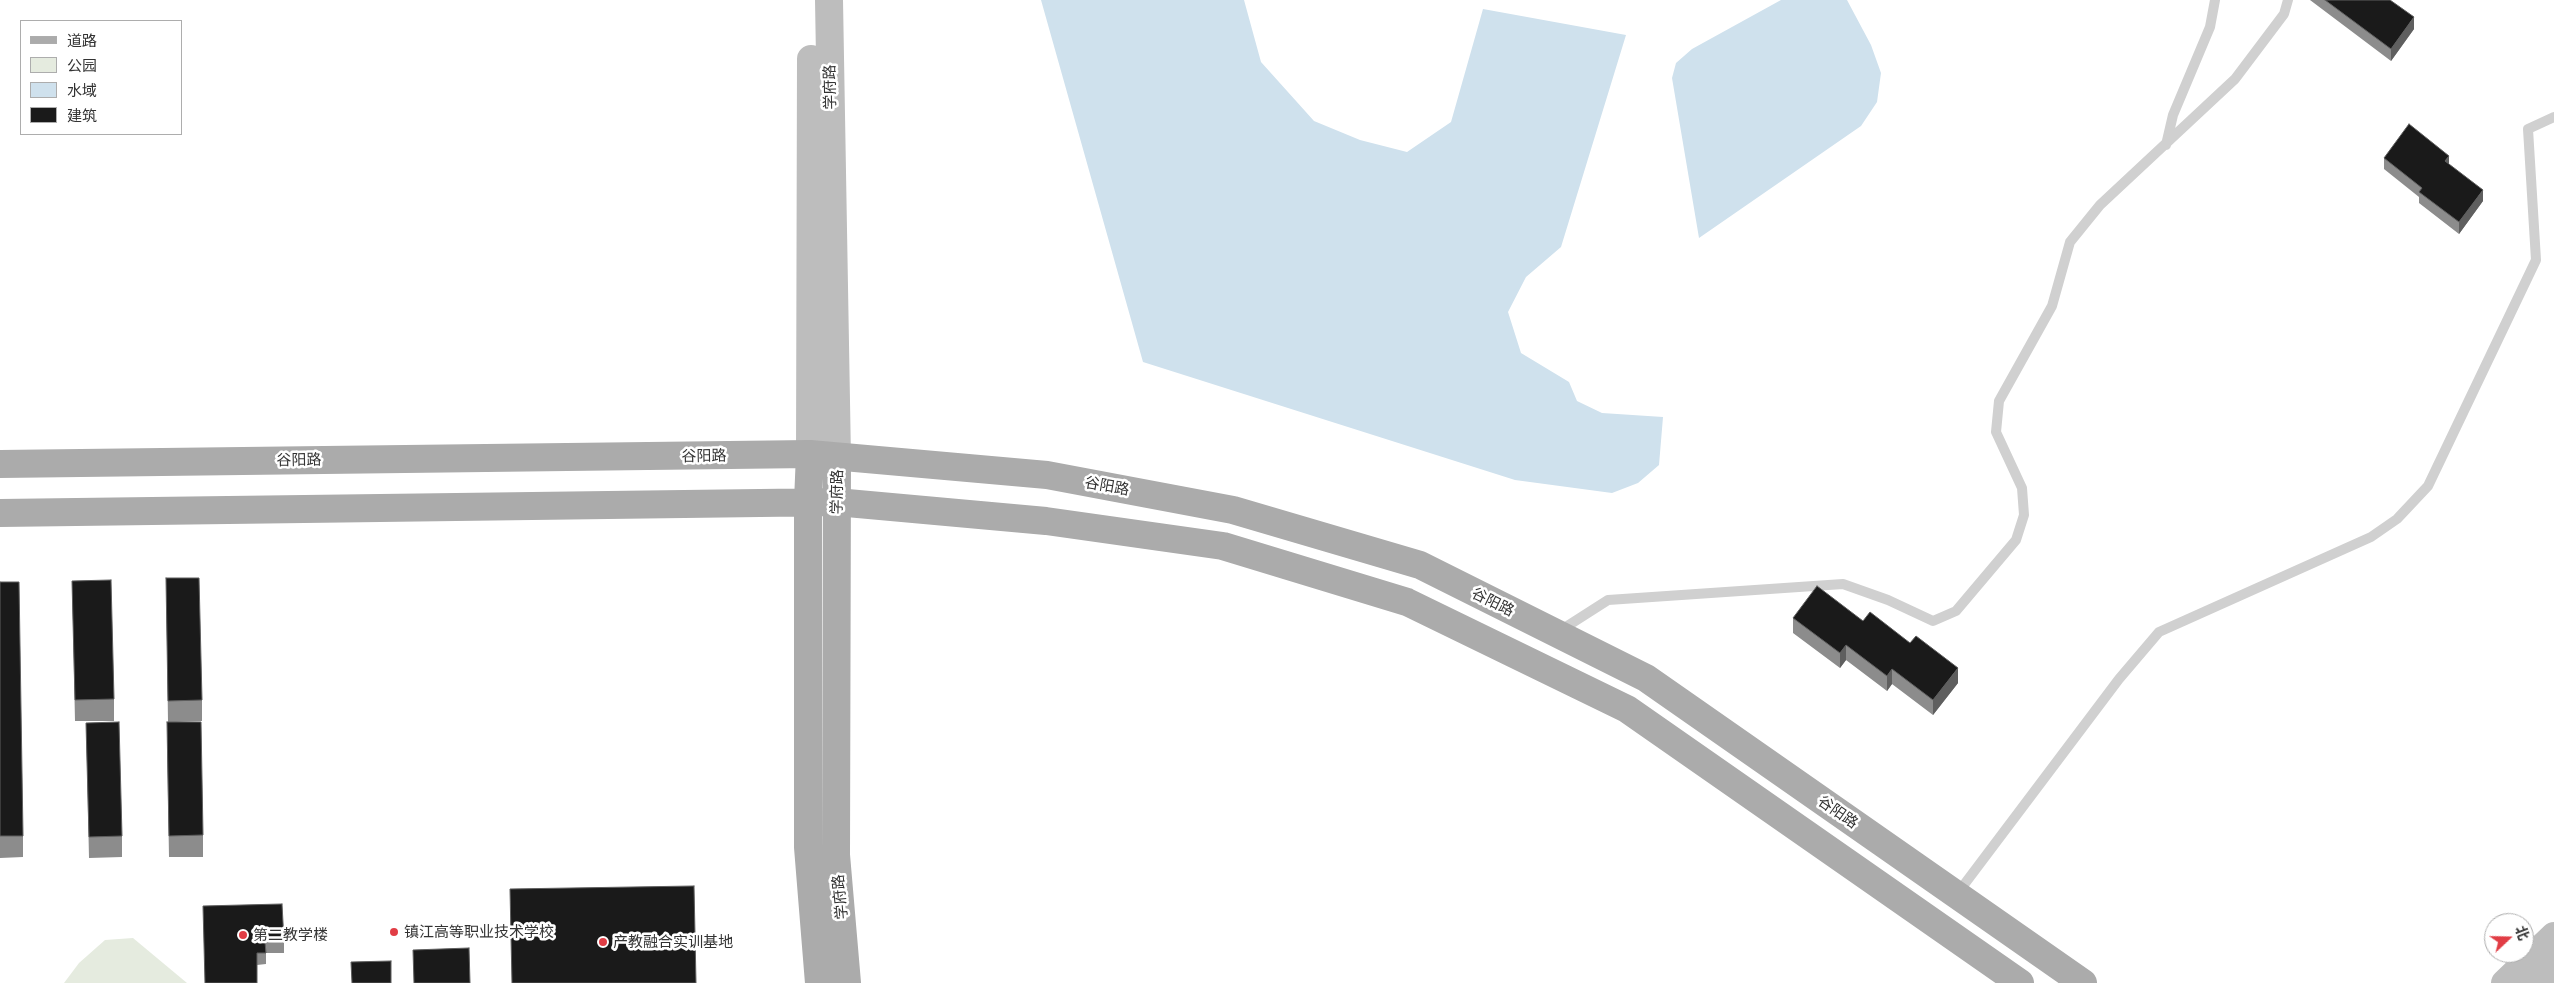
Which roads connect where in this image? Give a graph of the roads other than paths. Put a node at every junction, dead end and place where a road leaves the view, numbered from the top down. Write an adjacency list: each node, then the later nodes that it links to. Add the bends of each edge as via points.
1 (812, 0): 7 (main road, 学府路)
2 (829, 0): 8 (main road, 学府路)
3 (2215, 0): 6 (lane, via 2210,27 2173,115)
4 (2288, 0): 6 (lane, via 2284,14 2234,79)
5 (2554, 117): 14 (lane, via 2528,129 2536,260 2428,486 2397,520 2371,537 2159,632 2119,679)
6 (2166, 145): 13 (lane, via 2100,205 2070,242 2052,306 1999,401 1996,432 2022,488 2024,515 2016,540 1956,611 1933,621 1843,584 1608,600)
7 (810, 454): 8 (main road, 谷阳路); 9 (main road, 谷阳路); 10 (main road, 学府路)
8 (838, 458): 11 (main road, 学府路); 13 (main road, 谷阳路, via 1047,475 1233,510 1420,565)
9 (0, 464)
10 (808, 501): 11 (main road); 12 (main road); 17 (main road, 学府路, via 808,847)
11 (836, 502): 18 (main road, 学府路, via 836,855); 19 (main road, via 1046,521 1223,546 1407,602 1627,709)
12 (0, 513)
13 (1556, 633): 14 (main road, 谷阳路, via 1646,678)
14 (1956, 894): 20 (main road, 谷阳路)
15 (2554, 936): 21 (main road)
16 (2554, 963): 22 (main road)
17 (819, 983)
18 (847, 983)
19 (2020, 983)
20 (2083, 983)
21 (2505, 983)
22 (2534, 983)

